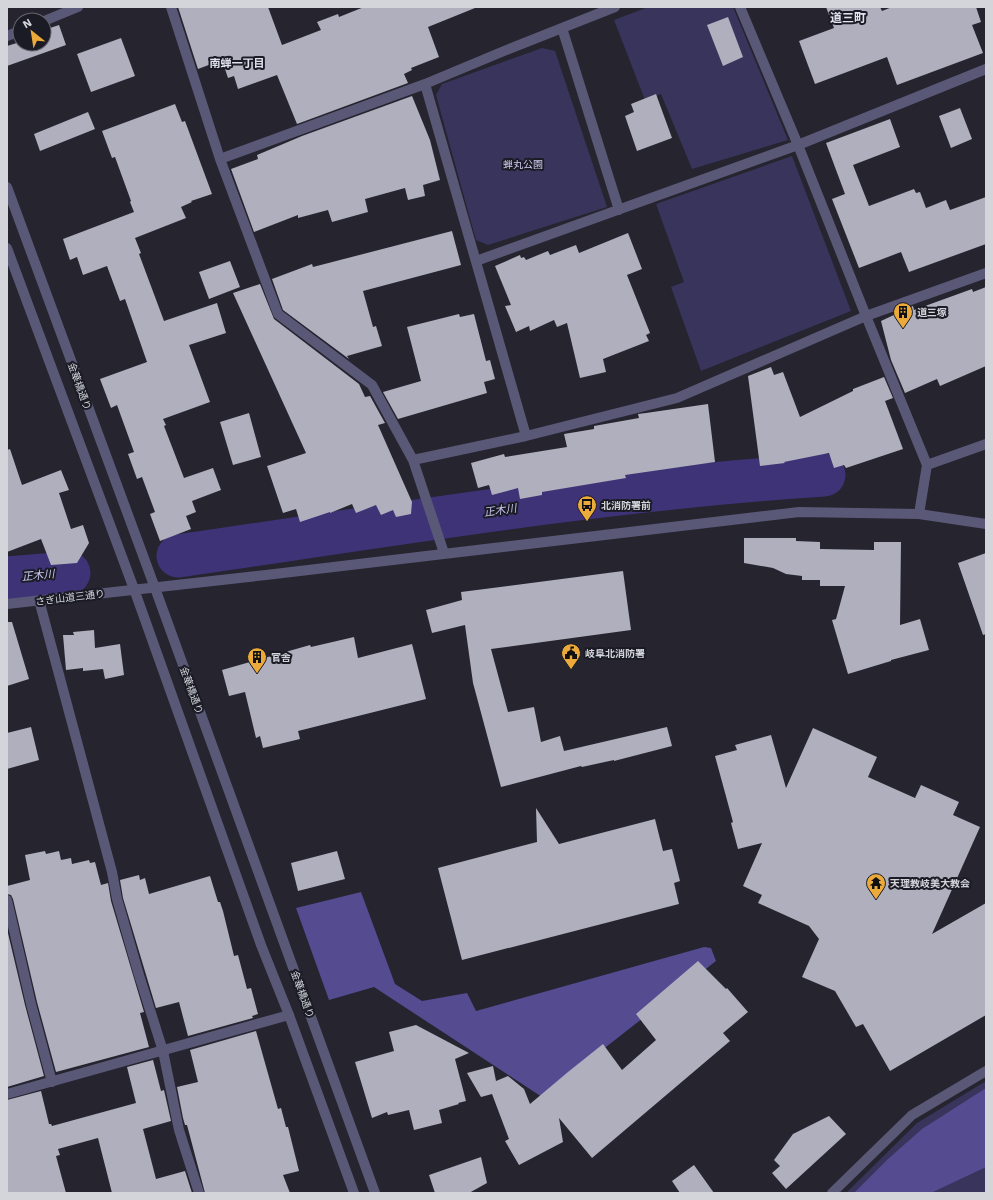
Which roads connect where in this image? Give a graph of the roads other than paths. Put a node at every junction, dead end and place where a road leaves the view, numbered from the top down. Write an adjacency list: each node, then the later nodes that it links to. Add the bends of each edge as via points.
1 (78, 7): 5 (street)
2 (171, 7): 10 (street)
3 (615, 7): 6 (street)
4 (740, 7): 9 (street)
5 (52, 18)
6 (562, 28): 8 (street); 12 (street)
7 (986, 69): 9 (street)
8 (425, 84): 10 (street); 14 (street)
9 (798, 145): 12 (street); 16 (street)
10 (220, 159): 19 (street, via 278,314 372,385)
11 (7, 188): 24 (street, 金華橋通り)
12 (620, 210): 14 (street)
13 (7, 248): 25 (street, 金華橋通り)
14 (476, 262): 17 (street)
15 (986, 273): 16 (street)
16 (866, 316): 17 (street, via 677,398); 20 (street)
17 (526, 436): 19 (street)
18 (986, 444): 20 (street)
19 (413, 460): 23 (street)
20 (927, 465): 21 (street)
21 (919, 514): 22 (street, さぎ山道三通り); 23 (street, さぎ山道三通り, via 799,512)
22 (986, 524)
23 (444, 553): 24 (street, さぎ山道三通り)
24 (155, 588): 25 (street, さぎ山道三通り); 36 (street, 金華橋通り)
25 (134, 589): 26 (street, さぎ山道三通り); 29 (street, 金華橋通り, via 261,945)
26 (39, 600): 27 (street, さぎ山道三通り); 30 (street, via 117,899)
27 (7, 604)
28 (7, 900): 32 (street)
29 (289, 1015): 30 (street); 35 (street, 金華橋通り)
30 (163, 1051): 32 (street); 34 (street, via 179,1130)
31 (986, 1072): 37 (street, via 912,1115)
32 (52, 1082): 33 (street)
33 (7, 1094)
34 (199, 1193)
35 (354, 1193)
36 (375, 1193)
37 (832, 1193)

